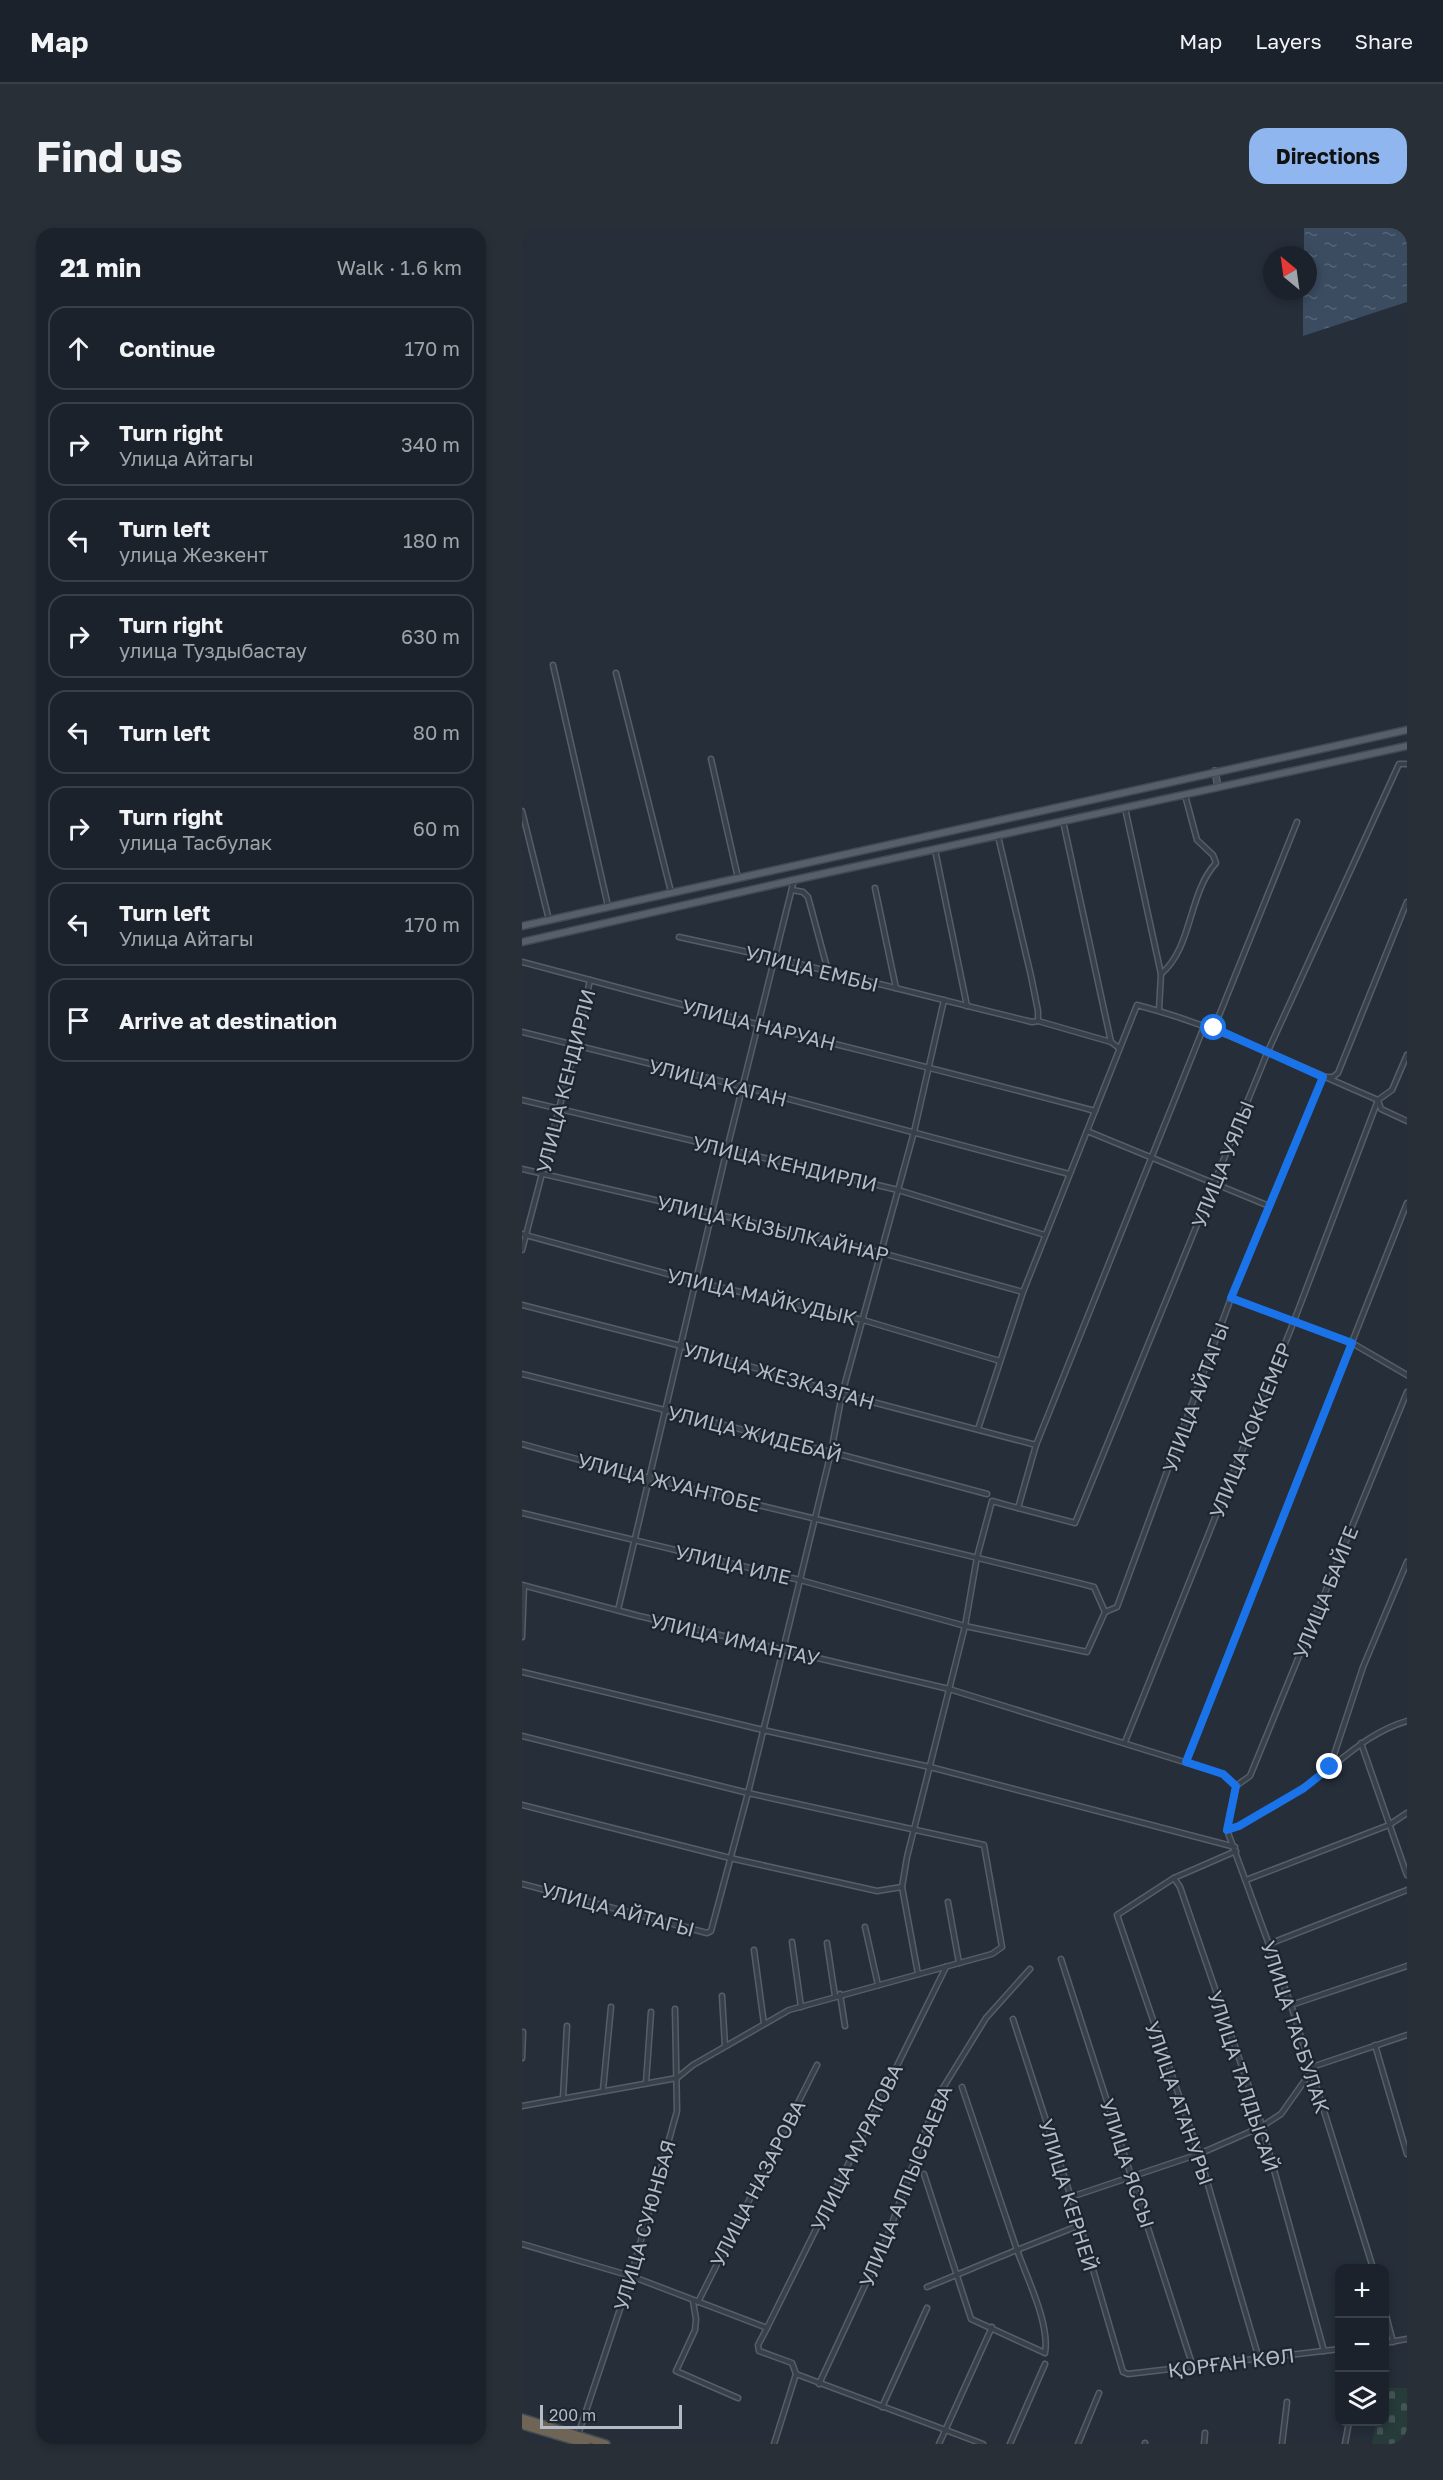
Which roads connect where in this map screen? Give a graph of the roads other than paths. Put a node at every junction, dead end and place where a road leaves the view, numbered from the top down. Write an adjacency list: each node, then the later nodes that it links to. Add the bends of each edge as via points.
1 (553, 665): 24 (street)
2 (616, 673): 21 (street)
3 (1407, 730): 7 (main road)
4 (1407, 746): 8 (main road)
5 (711, 759): 16 (street)
6 (1407, 764): 46 (street, УЛИЦА УЯЛЫ, via 1399,764)
7 (1215, 771): 8 (main road); 16 (main road)
8 (1218, 787): 9 (main road)
9 (1185, 795): 10 (main road); 32 (street, via 1197,840 1216,863 1173,960)
10 (1125, 808): 12 (main road); 32 (street)
11 (522, 811): 25 (street)
12 (1063, 821): 14 (main road); 43 (street)
13 (1297, 822): 41 (street)
14 (998, 836): 15 (main road); 38 (street, via 1027,956)
15 (935, 850): 17 (main road); 36 (street)
16 (738, 878): 18 (main road)
17 (794, 879): 20 (street); 22 (main road)
18 (695, 887): 21 (main road); 22 (main road)
19 (875, 888): 34 (street)
20 (792, 890): 29 (street); 31 (street, via 808,897)
21 (671, 892): 24 (main road)
22 (699, 901): 28 (main road)
23 (1407, 902): 49 (street, via 1338,1073)
24 (608, 906): 25 (main road)
25 (549, 920): 26 (main road)
26 (522, 926)
27 (679, 937): 29 (street, УЛИЦА ЕМБЫ)
28 (522, 942)
29 (775, 958): 31 (street, УЛИЦА ЕМБЫ); 40 (street)
30 (522, 962): 33 (street, УЛИЦА КЕНДИРЛИ)
31 (828, 971): 34 (street, УЛИЦА ЕМБЫ)
32 (1161, 974): 37 (street)
33 (590, 980): 40 (street, УЛИЦА НАРУАН); 44 (street, УЛИЦА КЕНДИРЛИ)
34 (896, 988): 35 (street, УЛИЦА ЕМБЫ)
35 (945, 1000): 36 (street, УЛИЦА ЕМБЫ); 48 (street)
36 (968, 1006): 38 (street, УЛИЦА ЕМБЫ)
37 (1159, 1010): 39 (street); 45 (street, via 1137,1005)
38 (1038, 1022): 43 (street, УЛИЦА ЕМБЫ)
39 (1204, 1024): 41 (street); 59 (street)
40 (757, 1026): 48 (street, УЛИЦА НАРУАН); 50 (street)
41 (1214, 1028): 46 (street)
42 (522, 1032): 44 (street, УЛИЦА КАГАН)
43 (1111, 1042): 45 (street)
44 (575, 1047): 50 (street, УЛИЦА КАГАН); 53 (street, УЛИЦА КЕНДИРЛИ)
45 (1119, 1048): 54 (street)
46 (1268, 1051): 49 (street); 63 (street, УЛИЦА УЯЛЫ)
47 (1407, 1055): 52 (street, УЛИЦА КОККЕМЕР, via 1392,1090)
48 (928, 1067): 54 (street, УЛИЦА НАРУАН); 57 (street)
49 (1323, 1077): 52 (street); 66 (street, УЛИЦА АЙТАГЫ)
50 (744, 1087): 57 (street, УЛИЦА КАГАН); 58 (street)
51 (522, 1100): 53 (street, УЛИЦА КЕНДИРЛИ)
52 (1378, 1100): 55 (street, via 1381,1109); 77 (street, УЛИЦА КОККЕМЕР)
53 (559, 1110): 58 (street, УЛИЦА КЕНДИРЛИ); 62 (street, УЛИЦА КЕНДИРЛИ)
54 (1095, 1111): 56 (street)
55 (1407, 1121)
56 (1087, 1131): 59 (street); 61 (street)
57 (914, 1132): 61 (street, УЛИЦА КАГАН); 64 (street)
58 (727, 1149): 64 (street, УЛИЦА КЕНДИРЛИ); 67 (street)
59 (1151, 1158): 63 (street); 88 (street)
60 (522, 1169): 62 (street, УЛИЦА КЫЗЫЛКАЙНАР)
61 (1069, 1174): 69 (street)
62 (542, 1175): 67 (street, УЛИЦА КЫЗЫЛКАЙНАР); 68 (street, УЛИЦА КЕНДИРЛИ)
63 (1214, 1183): 66 (street); 92 (street, УЛИЦА УЯЛЫ, via 1075,1523)
64 (898, 1190): 69 (street, УЛИЦА КЕНДИРЛИ); 71 (street)
65 (1407, 1203): 78 (street)
66 (1269, 1206): 74 (street, УЛИЦА АЙТАГЫ)
67 (712, 1214): 71 (street, УЛИЦА КЫЗЫЛКАЙНАР); 72 (street)
68 (524, 1235): 70 (street, УЛИЦА КЕНДИРЛИ); 72 (street, УЛИЦА МАЙКУДЫК)
69 (1046, 1235): 73 (street)
70 (522, 1250)
71 (882, 1253): 73 (street, УЛИЦА КЫЗЫЛКАЙНАР); 76 (street)
72 (696, 1281): 76 (street, УЛИЦА МАЙКУДЫК); 79 (street)
73 (1023, 1292): 80 (street)
74 (1231, 1298): 77 (street); 101 (street, УЛИЦА АЙТАГЫ, via 1117,1607)
75 (522, 1305): 79 (street, УЛИЦА ЖЕЗКАЗГАН)
76 (863, 1320): 80 (street, УЛИЦА МАЙКУДЫК); 84 (street)
77 (1294, 1321): 78 (street); 110 (street, УЛИЦА КОККЕМЕР)
78 (1352, 1343): 82 (street); 112 (street)
79 (680, 1346): 84 (street, УЛИЦА ЖЕЗКАЗГАН); 85 (street)
80 (1000, 1361): 86 (street)
81 (522, 1374): 85 (street, УЛИЦА ЖИДЕБАЙ)
82 (1407, 1375)
83 (1407, 1392): 115 (street, УЛИЦА БАЙГЕ, via 1250,1776)
84 (842, 1395): 86 (street, УЛИЦА ЖЕЗКАЗГАН); 89 (street)
85 (665, 1410): 89 (street, УЛИЦА ЖИДЕБАЙ); 90 (street)
86 (978, 1429): 88 (street, УЛИЦА ЖЕЗКАЗГАН)
87 (522, 1444): 90 (street, УЛИЦА ЖУАНТОБЕ)
88 (1036, 1445): 92 (street)
89 (831, 1452): 91 (street, УЛИЦА ЖИДЕБАЙ); 94 (street)
90 (649, 1480): 94 (street, УЛИЦА ЖУАНТОБЕ); 95 (street)
91 (987, 1494)
92 (1018, 1508): 96 (street, via 992,1501)
93 (522, 1513): 95 (street, УЛИЦА ИЛЕ)
94 (816, 1517): 96 (street); 98 (street)
95 (633, 1541): 98 (street, УЛИЦА ИЛЕ); 100 (street)
96 (977, 1557): 101 (street, via 1094,1587); 102 (street)
97 (1407, 1562): 114 (street, via 1363,1667)
98 (800, 1580): 102 (street); 104 (street, УЛИЦА ИЛЕ)
99 (523, 1585): 100 (street, УЛИЦА ИМАНТАУ); 103 (street)
100 (618, 1610): 104 (street, УЛИЦА ИМАНТАУ)
101 (1106, 1612): 102 (street, УЛИЦА АЙТАГЫ, via 1087,1652)
102 (965, 1626): 106 (street)
103 (522, 1637)
104 (783, 1650): 106 (street, УЛИЦА ИМАНТАУ); 108 (street, УЛИЦА ИЛЕ)
105 (522, 1672): 108 (street)
106 (949, 1689): 110 (street, УЛИЦА ИМАНТАУ); 113 (street)
107 (1407, 1721): 111 (street, via 1389,1726)
108 (763, 1730): 113 (street); 116 (street, УЛИЦА ИЛЕ)
109 (522, 1736): 116 (street)
110 (1125, 1742): 112 (street, УЛИЦА ИМАНТАУ)
111 (1361, 1743): 114 (street); 119 (street)
112 (1186, 1762): 115 (street, УЛИЦА ИМАНТАУ, via 1223,1774)
113 (930, 1767): 120 (street); 122 (street)
114 (1330, 1767): 121 (street, via 1304,1788)
115 (1236, 1786): 121 (street)
116 (748, 1793): 120 (street); 123 (street, УЛИЦА АЙТАГЫ)
117 (522, 1804): 123 (street)
118 (1407, 1813): 119 (street)
119 (1389, 1825): 124 (street); 126 (street)
120 (914, 1830): 128 (street); 137 (street, via 984,1845 1002,1947)
121 (1227, 1830): 122 (street, УЛИЦА ТАСБУЛАК)
122 (1235, 1849): 125 (street); 126 (street, УЛИЦА ТАСБУЛАК)
123 (730, 1858): 127 (street, УЛИЦА АЙТАГЫ, via 712,1928 707,1933); 128 (street, via 877,1891)
124 (1407, 1875)
125 (1174, 1878): 167 (street, УЛИЦА ТАЛДЫСАЙ); 168 (street, УЛИЦА АТАНУРЫ, via 1117,1915)
126 (1246, 1880): 134 (street, УЛИЦА ТАСБУЛАК)
127 (522, 1884)
128 (902, 1887): 141 (street)
129 (1407, 1890): 134 (street)
130 (948, 1902): 137 (street)
131 (866, 1927): 142 (street)
132 (792, 1942): 147 (street)
133 (827, 1943): 143 (street)
134 (1269, 1944): 145 (street, УЛИЦА ТАСБУЛАК)
135 (754, 1950): 151 (street)
136 (1061, 1959): 171 (street, УЛИЦА ЯССЫ)
137 (959, 1963): 139 (street)
138 (1407, 1966): 145 (street)
139 (946, 1967): 141 (street); 184 (street, УЛИЦА МУРАТОВА)
140 (1030, 1969): 195 (street, УЛИЦА АЛПЫСБАЕВА, via 986,2018 938,2096 886,2240)
141 (918, 1974): 142 (street)
142 (878, 1984): 143 (street)
143 (837, 1995): 147 (street); 153 (street)
144 (722, 1996): 157 (street)
145 (1291, 2005): 160 (street, УЛИЦА ТАСБУЛАК)
146 (611, 2007): 164 (street)
147 (801, 2007): 151 (street)
148 (675, 2008): 161 (street, УЛИЦА СУЮНБАЯ)
149 (651, 2012): 162 (street)
150 (1012, 2019): 172 (street, УЛИЦА КЕРНЕЙ)
151 (764, 2024): 157 (street)
152 (567, 2026): 165 (street)
153 (845, 2026)
154 (523, 2032): 158 (street)
155 (1407, 2035): 156 (street)
156 (1375, 2045): 160 (street); 169 (street)
157 (725, 2046): 161 (street)
158 (522, 2058)
159 (817, 2065): 180 (street, УЛИЦА НАЗАРОВА)
160 (1311, 2070): 167 (street, via 1281,2114); 176 (street, УЛИЦА ТАСБУЛАК)
161 (677, 2078): 162 (street); 178 (street, УЛИЦА СУЮНБАЯ, via 677,2111)
162 (645, 2083): 164 (street)
163 (962, 2087): 175 (street)
164 (603, 2090): 165 (street)
165 (563, 2098): 166 (street)
166 (522, 2106)
167 (1261, 2127): 168 (street); 189 (street, УЛИЦА ТАЛДЫСАЙ)
168 (1199, 2154): 171 (street); 190 (street, УЛИЦА АТАНУРЫ)
169 (1407, 2154)
170 (924, 2174): 177 (street)
171 (1133, 2177): 172 (street); 192 (street, УЛИЦА ЯССЫ)
172 (1070, 2197): 173 (street, УЛИЦА КЕРНЕЙ)
173 (1080, 2225): 175 (street); 193 (street, УЛИЦА КЕРНЕЙ)
174 (522, 2244): 178 (street)
175 (1017, 2250): 177 (street); 183 (street, via 1047,2342 1045,2353)
176 (1372, 2264)
177 (956, 2275): 179 (street); 183 (street, via 971,2319)
178 (631, 2276): 180 (street); 205 (street, УЛИЦА СУЮНБАЯ)
179 (927, 2287)
180 (695, 2301): 184 (street); 197 (street, via 695,2330 676,2371)
181 (927, 2308): 199 (street)
182 (1387, 2318): 187 (street)
183 (992, 2327): 203 (street)
184 (767, 2328): 194 (street, УЛИЦА МУРАТОВА, via 759,2351 792,2363)
185 (1407, 2338): 187 (street)
186 (1389, 2342): 187 (street)
187 (1393, 2342)
188 (1335, 2350): 189 (street, ҚОРҒАН КӨЛ)
189 (1324, 2351): 190 (street, ҚОРҒАН КӨЛ)
190 (1259, 2359): 192 (street, ҚОРҒАН КӨЛ)
191 (1045, 2364): 211 (street)
192 (1193, 2367): 193 (street, ҚОРҒАН КӨЛ)
193 (1123, 2372)
194 (796, 2374): 195 (street); 208 (street)
195 (819, 2384): 199 (street)
196 (1099, 2392): 212 (street)
197 (738, 2398)
198 (1287, 2402): 214 (street)
199 (882, 2407): 203 (street)
200 (522, 2418): 205 (highway)
201 (522, 2425): 205 (highway)
202 (1348, 2426): 215 (street)
203 (943, 2430): 209 (street); 210 (street)
204 (1205, 2433): 213 (street)
205 (576, 2440): 206 (highway); 207 (highway)
206 (586, 2444)
207 (606, 2444)
208 (774, 2444)
209 (939, 2444)
210 (983, 2444)
211 (1010, 2444)
212 (1078, 2444)
213 (1204, 2444)
214 (1282, 2444)
215 (1345, 2444)

